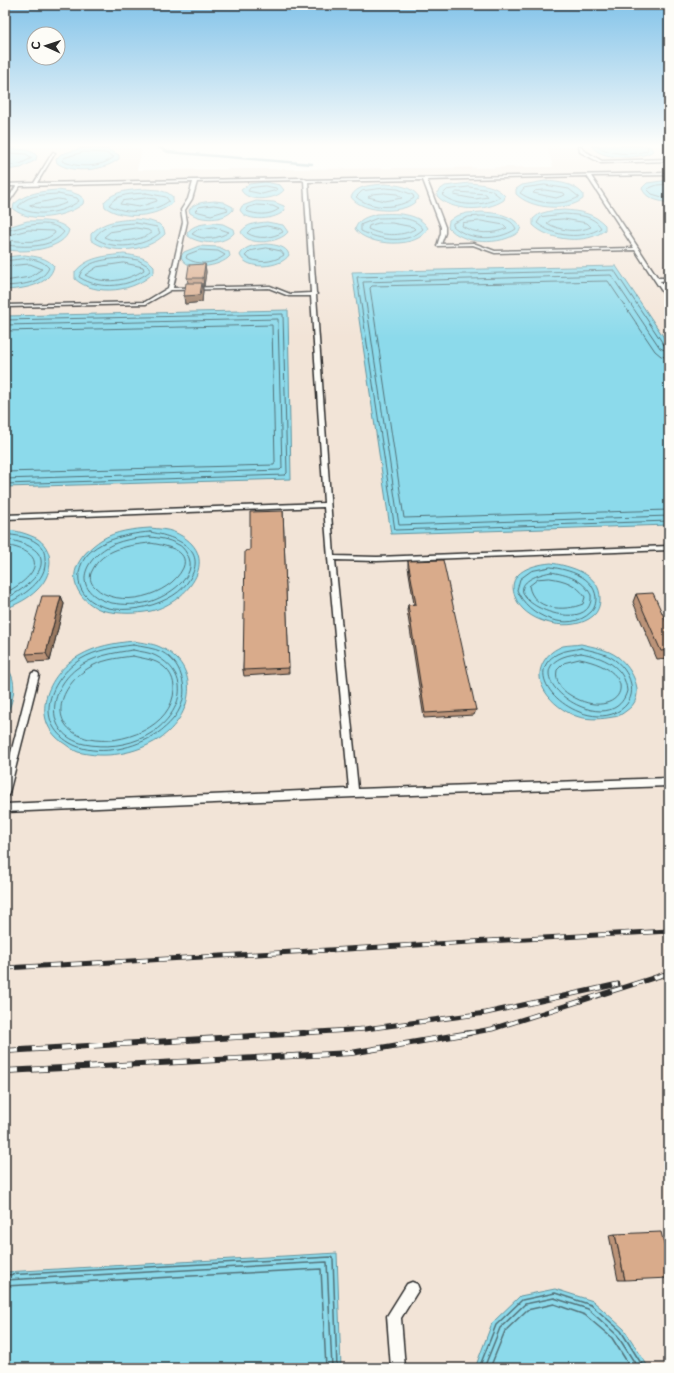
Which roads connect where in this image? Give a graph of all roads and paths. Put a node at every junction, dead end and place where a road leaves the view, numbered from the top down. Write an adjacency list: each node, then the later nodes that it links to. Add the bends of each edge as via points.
1 (183, 210): 8 (lane, via 185,222)
2 (308, 210): 9 (lane)
3 (437, 210): 5 (lane, via 443,227 438,244 473,244 494,252)
4 (611, 210): 5 (lane)
5 (636, 249): 7 (lane)
6 (669, 279): 7 (lane)
7 (656, 280): 10 (lane)
8 (170, 289): 9 (lane, via 270,287 289,295); 11 (lane, via 146,303)
9 (315, 294): 12 (lane)
10 (669, 298)
11 (5, 306)
12 (328, 505): 13 (lane); 15 (lane)
13 (5, 516)
14 (669, 548): 15 (lane)
15 (331, 558): 18 (lane)
16 (35, 675): 19 (lane)
17 (669, 782): 18 (lane)
18 (354, 792): 20 (lane)
19 (5, 793)
20 (5, 808)
21 (412, 1289): 22 (lane, via 394,1316)
22 (398, 1368)

